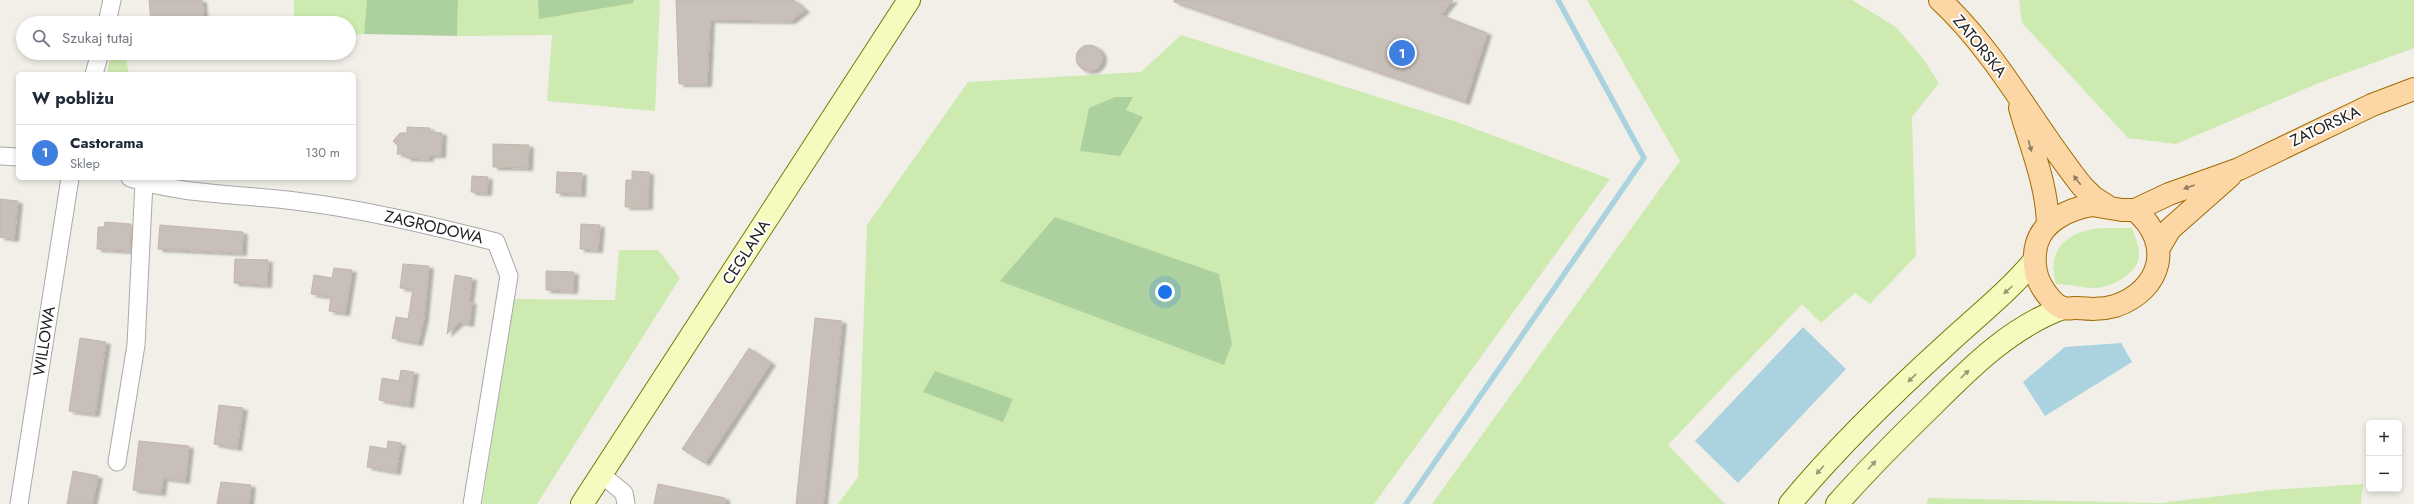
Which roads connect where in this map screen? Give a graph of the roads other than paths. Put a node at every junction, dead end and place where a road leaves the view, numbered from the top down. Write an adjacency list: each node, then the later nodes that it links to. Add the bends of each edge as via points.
1 (112, 0): 4 (street)
2 (909, 0): 21 (main road, CEGLANA)
3 (1940, 0): 8 (main road, ZATORSKA, via 1972,33)
4 (109, 16)
5 (98, 60): 6 (street)
6 (95, 72)
7 (2414, 89): 11 (main road, ZATORSKA, via 2372,105)
8 (2016, 95): 14 (main road, ZATORSKA, one-way to 8, via 2082,186); 16 (main road, ZATORSKA, one-way to 16, via 2033,156 2043,181)
9 (0, 156): 10 (street)
10 (16, 157)
11 (2239, 169): 15 (main road, ZATORSKA, one-way to 15, via 2169,194); 17 (main road, ZATORSKA, via 2170,229)
12 (70, 180): 22 (street, WILLOWA)
13 (137, 180): 20 (street, via 136,345); 23 (street, ZAGRODOWA, via 391,216 496,242 509,276)
14 (2107, 206): 15 (main road); 16 (main road, via 2076,208)
15 (2135, 210): 17 (main road, via 2147,220)
16 (2048, 225): 18 (main road, via 2037,242)
17 (2160, 246): 19 (main road, via 2158,264 2148,283 2133,297 2115,306 2095,310)
18 (2034, 261): 19 (main road, via 2038,281 2049,298); 26 (main road, one-way to 26, via 2012,287 1946,345 1848,440)
19 (2063, 308): 27 (main road, one-way to 19, via 1875,461 1970,368 2044,314)
20 (117, 462)
21 (602, 475): 24 (main road, CEGLANA); 25 (street, via 624,493)
22 (19, 504)
23 (472, 504)
24 (582, 504)
25 (626, 504)
26 (1790, 504)
27 (1837, 504)

